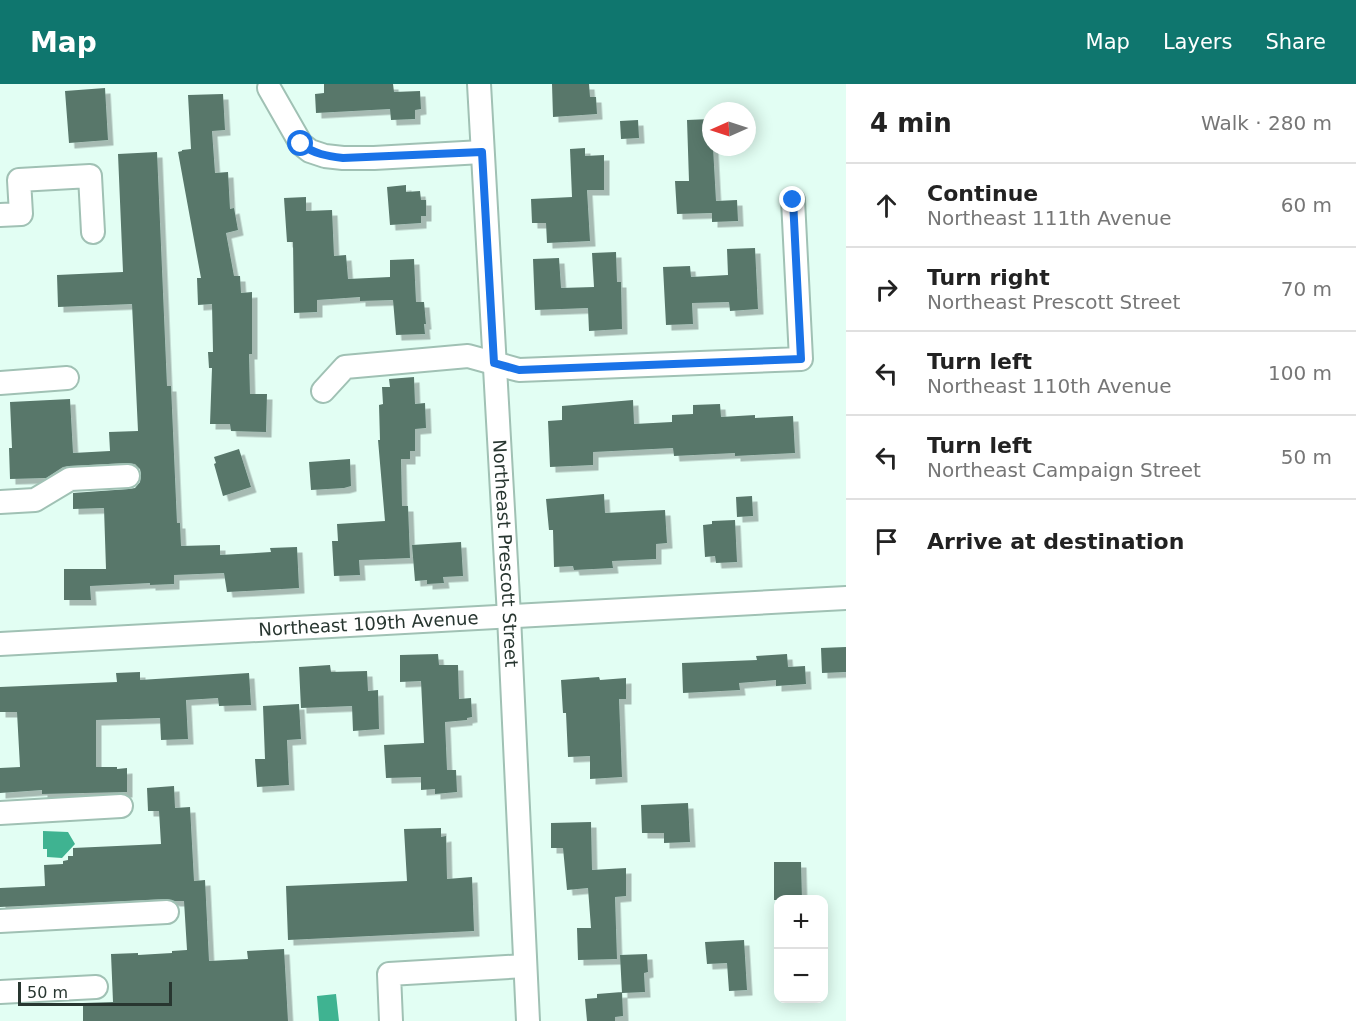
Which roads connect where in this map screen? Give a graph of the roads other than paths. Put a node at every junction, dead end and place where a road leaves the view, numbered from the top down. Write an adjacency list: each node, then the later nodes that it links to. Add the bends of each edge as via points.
1 (479, 84): 3 (street, Northeast Prescott Street)
2 (269, 88): 3 (street, via 301,144 325,156 374,158)
3 (482, 152): 7 (street, Northeast Prescott Street)
4 (793, 200): 7 (street, via 801,359 519,370)
5 (0, 215): 6 (street, via 21,214 19,180 90,176)
6 (93, 232)
7 (494, 363): 10 (street, via 468,356 345,367); 14 (street, Northeast Prescott Street)
8 (67, 378): 9 (street)
9 (0, 382)
10 (323, 391)
11 (128, 476): 12 (street, via 70,479 35,500)
12 (0, 502)
13 (846, 598): 14 (street, Northeast 109th Avenue)
14 (509, 616): 15 (street, Northeast 109th Avenue); 20 (street, Northeast Prescott Street)
15 (0, 644)
16 (121, 806): 17 (street)
17 (0, 813)
18 (167, 912): 19 (street)
19 (0, 921)
20 (525, 966): 23 (street, via 388,974); 24 (street, Northeast Prescott Street)
21 (96, 987): 22 (street)
22 (0, 992)
23 (391, 1021)
24 (528, 1021)

